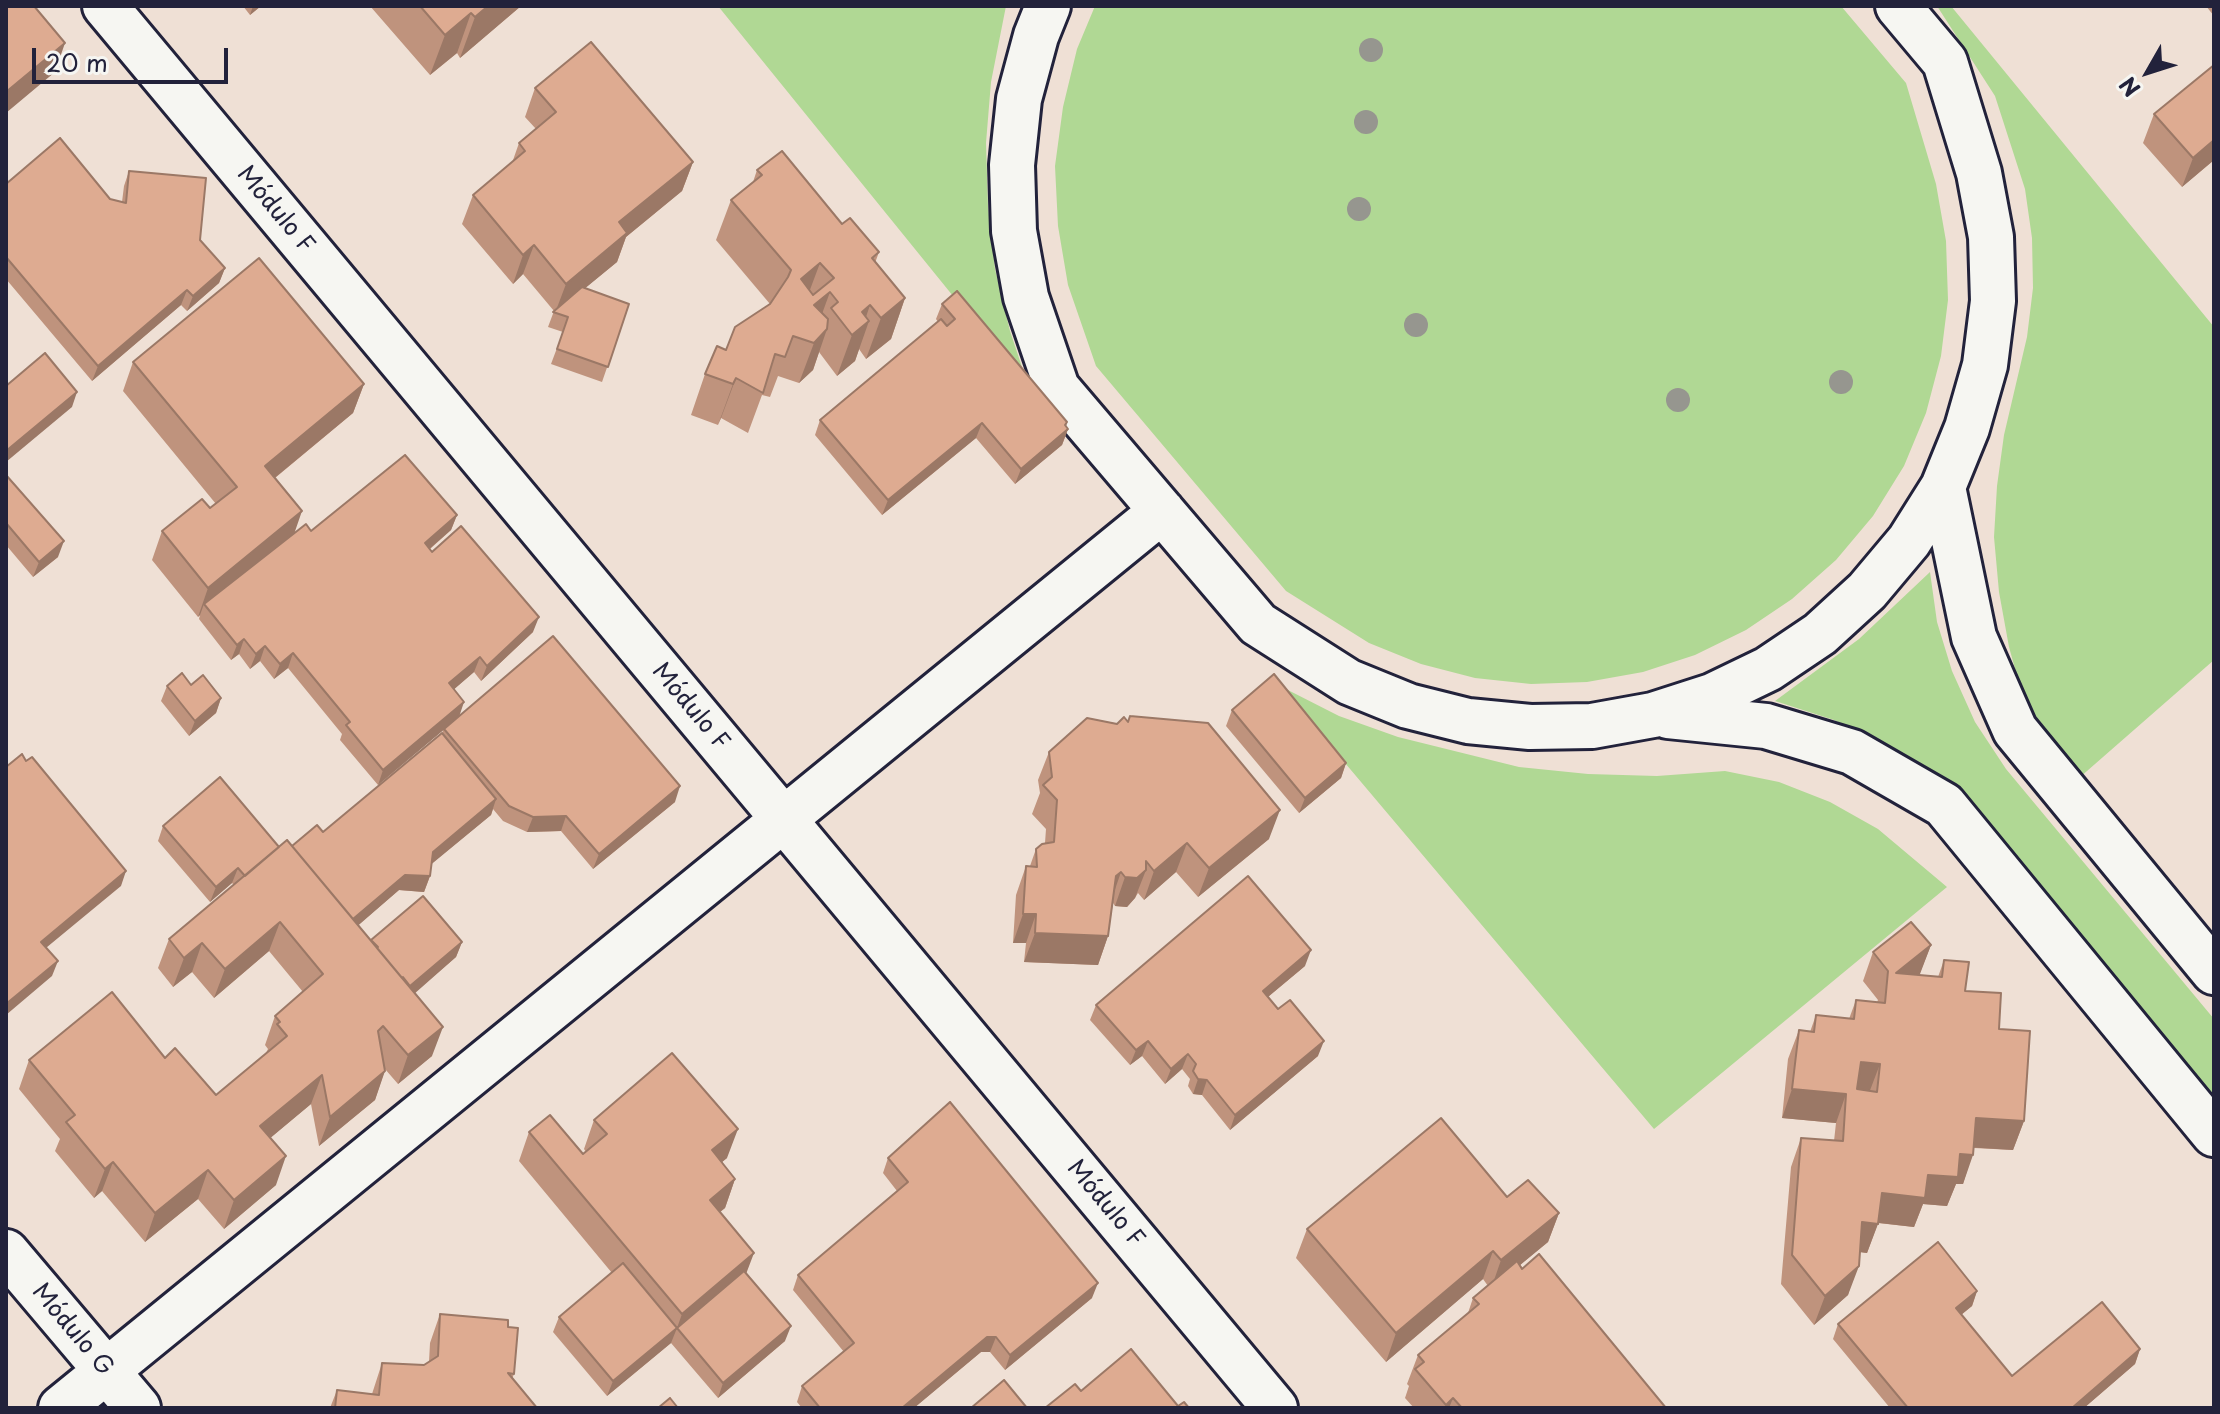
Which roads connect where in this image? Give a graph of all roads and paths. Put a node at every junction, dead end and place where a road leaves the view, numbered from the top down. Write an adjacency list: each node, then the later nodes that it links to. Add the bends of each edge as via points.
1 (105, 6): 7 (street, Módulo F)
2 (1048, 6): 5 (street, via 1019,99 1012,165 1014,231 1026,297 1057,388)
3 (1898, 6): 4 (street, via 1945,62 1979,173 1991,237 1993,301 1985,365)
4 (1943, 487): 6 (street, via 1876,581 1820,634 1768,669 1712,696); 8 (street, via 1974,637 2015,730)
5 (1162, 511): 6 (street, via 1258,624 1349,682 1408,706 1468,721 1592,726); 7 (street)
6 (1653, 715): 9 (street, via 1766,726 1852,752 1944,805)
7 (783, 819): 11 (street); 14 (street, Módulo F)
8 (2214, 972)
9 (2214, 1134)
10 (6, 1252): 11 (street, Módulo G)
11 (106, 1371): 12 (street); 13 (street, Módulo G)
12 (61, 1408)
13 (138, 1408)
14 (1275, 1408)

